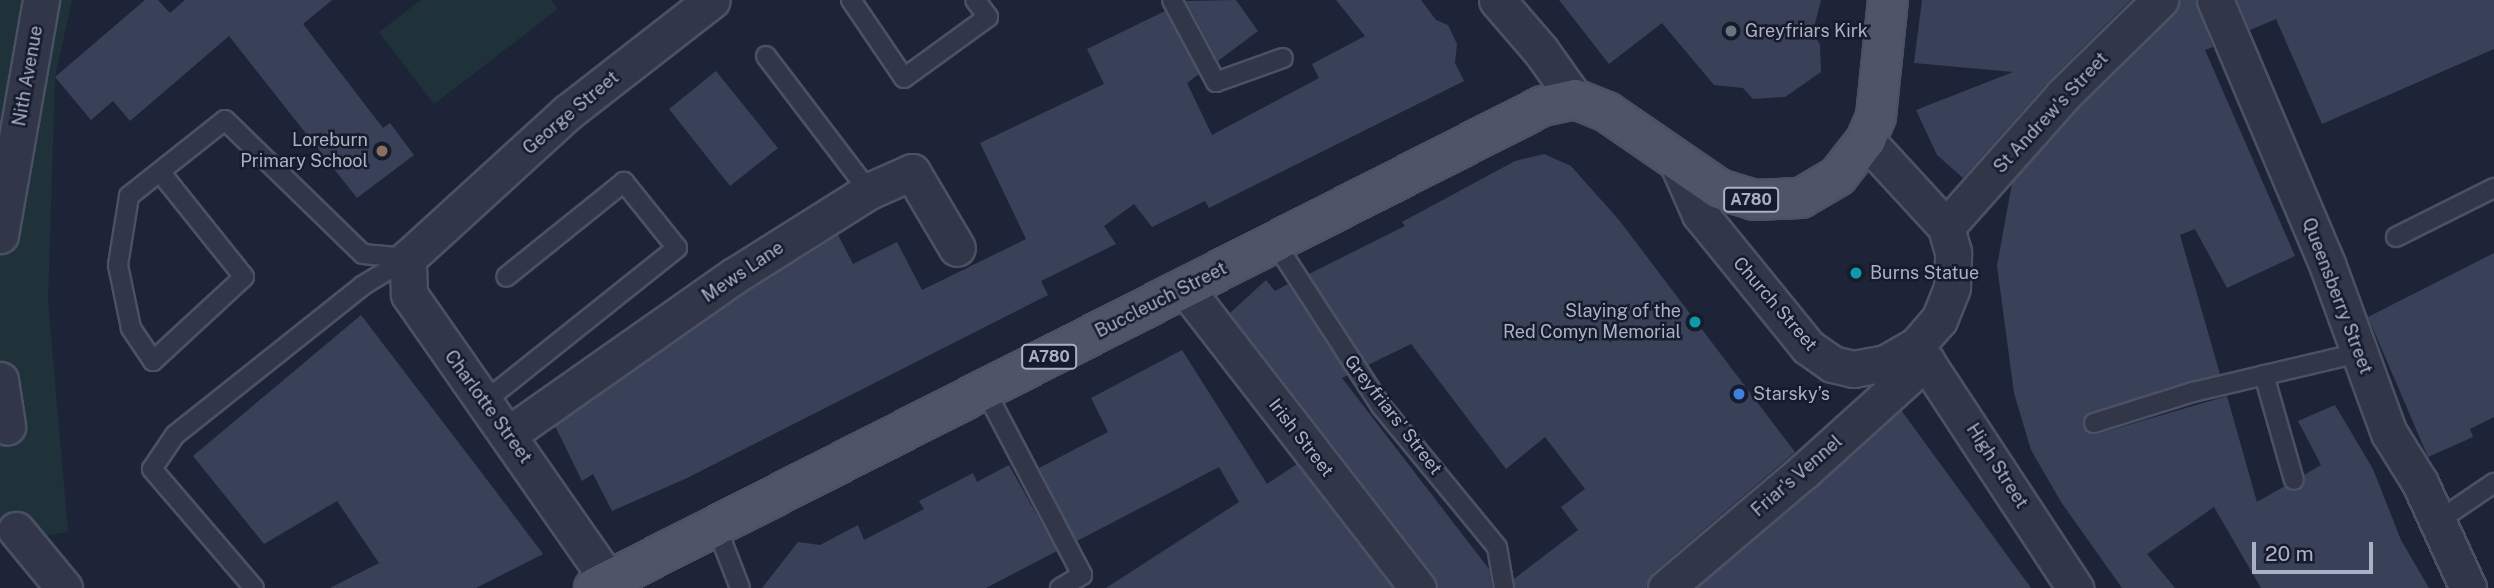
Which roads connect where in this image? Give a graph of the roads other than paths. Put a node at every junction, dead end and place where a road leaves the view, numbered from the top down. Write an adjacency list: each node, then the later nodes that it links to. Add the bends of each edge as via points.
1 (41, 0): 19 (street, Nith Avenue)
2 (712, 0): 23 (street, George Street, via 568,112)
3 (851, 0): 4 (lane, via 904,78 988,17)
4 (975, 0)
5 (1172, 0): 11 (lane, via 1216,82)
6 (1497, 0): 12 (street)
7 (1888, 0): 13 (main road, A780, via 1877,116)
8 (2160, 0): 18 (street, St Andrew's Street, via 2063,95)
9 (2215, 0): 27 (street, Queensberry Street, via 2327,264)
10 (766, 56): 17 (lane)
11 (1283, 58)
12 (1575, 99): 14 (main road, A780, via 1607,111); 21 (main road, Buccleuch Street / A780, via 1543,106)
13 (1866, 141): 14 (main road, A780, via 1838,176 1801,198 1754,200 1719,189); 18 (street)
14 (1677, 162): 26 (street, Church Street, via 1700,214 1808,346 1832,364 1853,369)
15 (160, 172): 15 (lane, via 129,196 118,265 131,328 153,361 244,277); 23 (lane, via 225,120 363,254)
16 (2494, 188): 20 (lane)
17 (869, 191): 22 (street, Mews Lane, via 912,172); 34 (street, Mews Lane, via 734,276)
18 (1946, 227): 26 (street, via 1953,252 1952,287)
19 (0, 235)
20 (2396, 237)
21 (1275, 242): 25 (main road, Buccleuch Street / A780); 46 (lane, Greyfriars' Street, via 1381,406 1497,547)
22 (957, 248)
23 (408, 258): 31 (street, Charlotte Street, via 408,294); 42 (lane, via 362,286 175,435 152,469)
24 (506, 277): 31 (lane, via 624,181 677,248)
25 (1185, 288): 30 (main road, Buccleuch Street / A780); 45 (street, Irish Street)
26 (1921, 353): 47 (street, Friar's Vennel, via 1803,472); 48 (street, High Street)
27 (2358, 353): 28 (lane); 37 (street, Queensberry Street, via 2389,433)
28 (2264, 375): 32 (lane); 35 (lane)
29 (0, 380): 33 (street)
30 (985, 390): 38 (main road, Buccleuch Street / A780); 44 (lane, via 1082,575)
31 (484, 402): 34 (street, Charlotte Street)
32 (2094, 423)
33 (8, 426)
34 (509, 434): 40 (street, Charlotte Street)
35 (2294, 480)
36 (2494, 483): 37 (lane)
37 (2438, 521): 49 (street, Queensberry Street)
38 (716, 526): 40 (main road, Buccleuch Street / A780); 43 (lane)
39 (16, 530): 41 (street)
40 (602, 584)
41 (64, 588)
42 (254, 588)
43 (740, 588)
44 (1060, 588)
45 (1418, 588)
46 (1504, 588)
47 (1666, 588)
48 (2075, 588)
49 (2468, 588)

